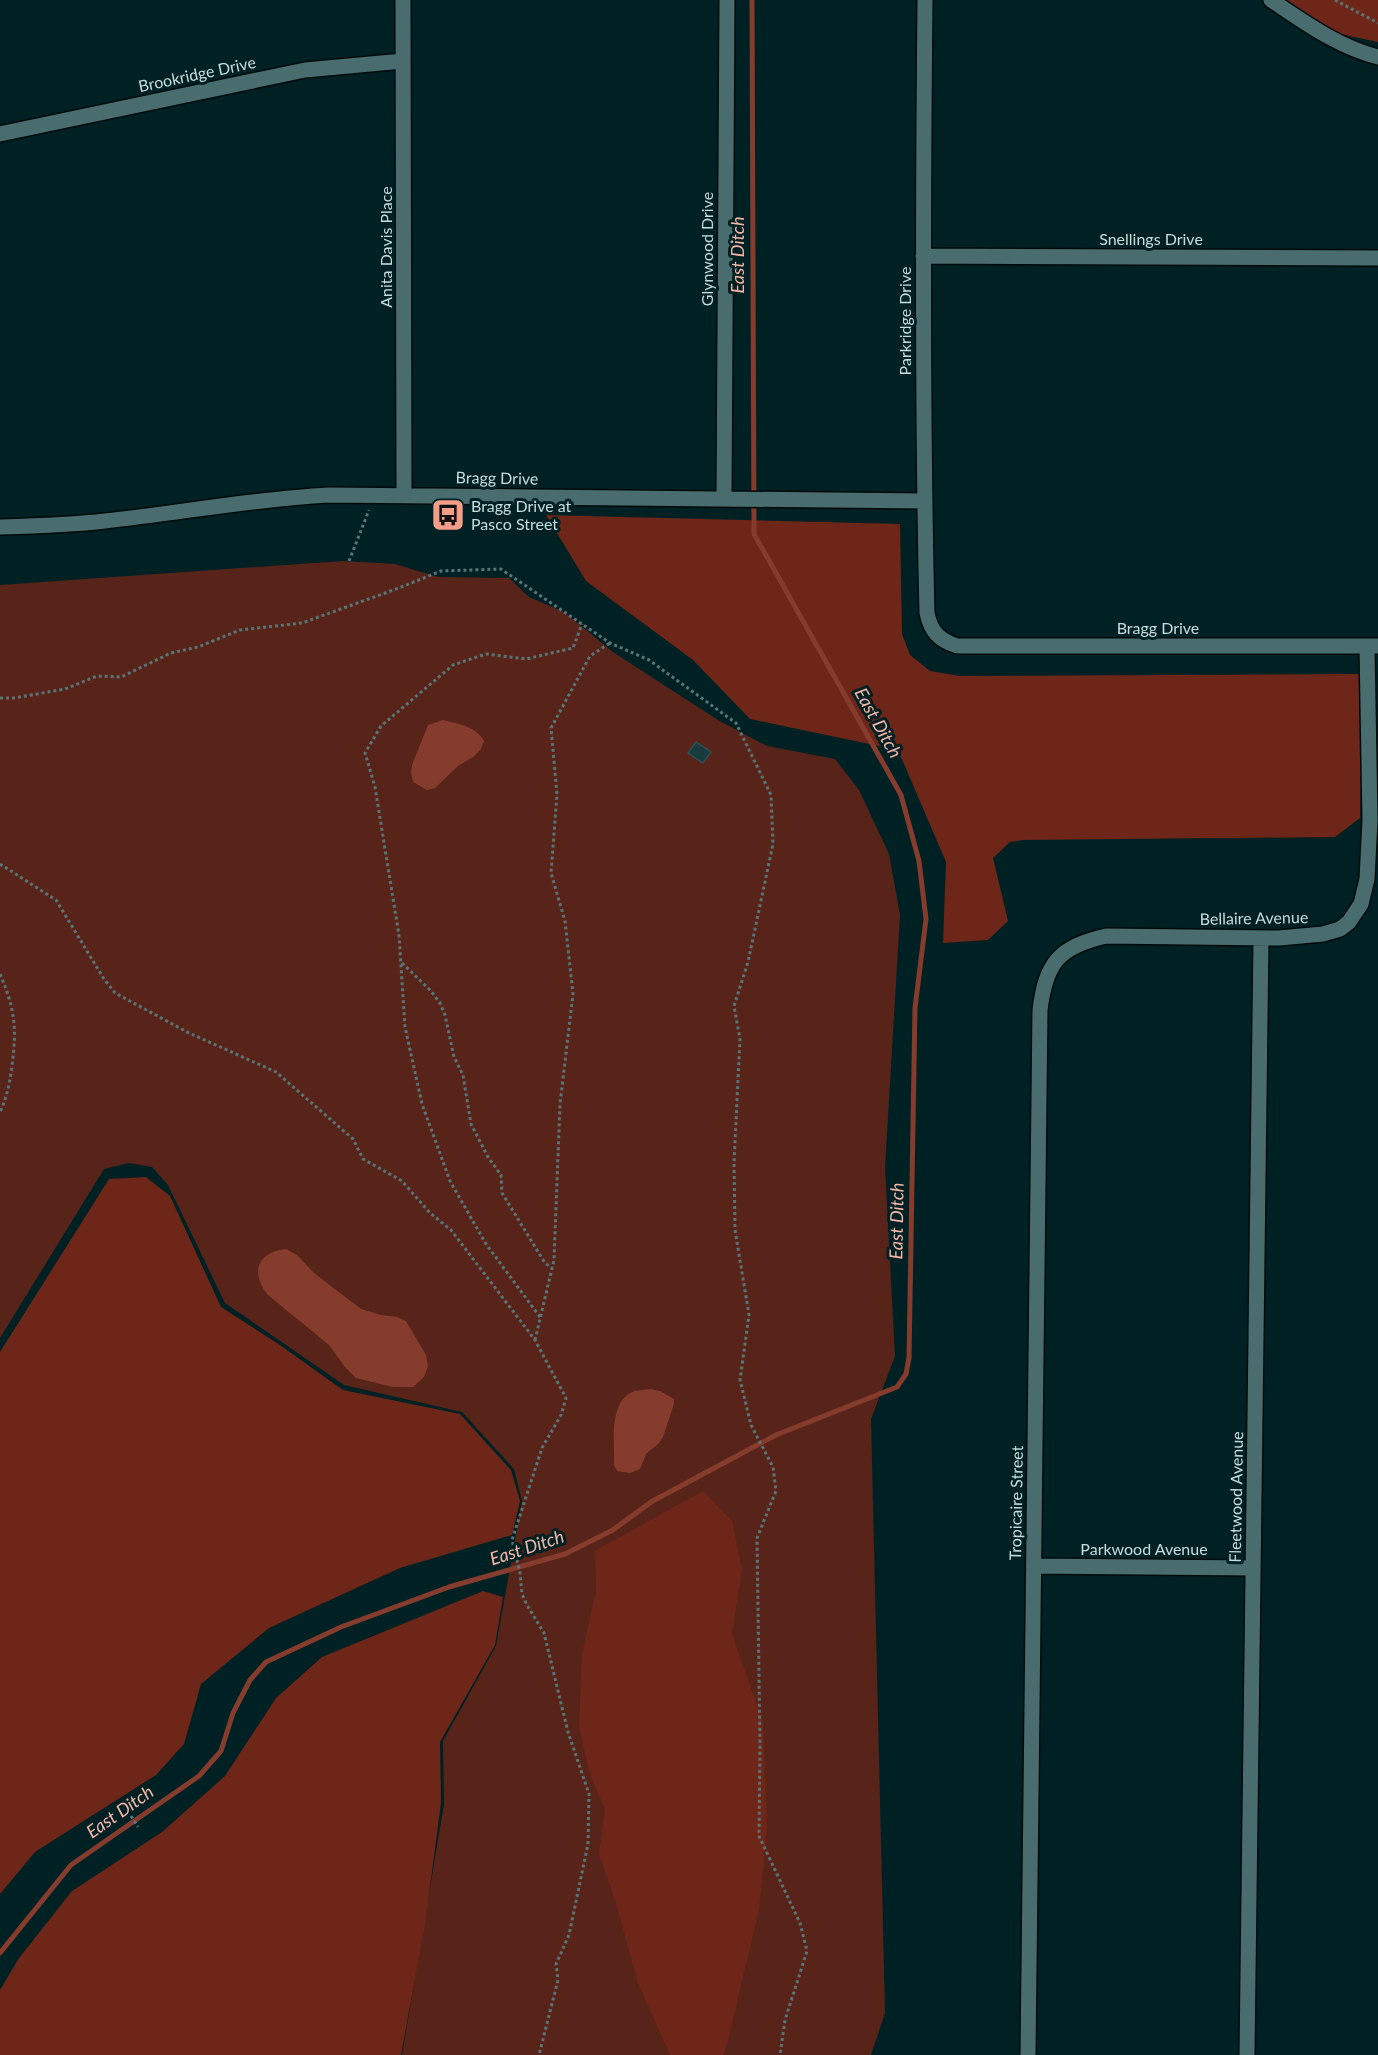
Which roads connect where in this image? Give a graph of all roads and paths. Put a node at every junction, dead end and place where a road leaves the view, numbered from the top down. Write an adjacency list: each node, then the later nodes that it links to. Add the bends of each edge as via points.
1 (403, 0): 8 (street, Anita Davis Place)
2 (727, 0): 14 (street, Glynwood Drive)
3 (925, 0): 10 (street, Parkridge Drive)
4 (1271, 0): 7 (street, via 1330,38)
5 (1335, 0): 6 (path)
6 (1378, 24)
7 (1378, 57)
8 (403, 61): 9 (street, Brookridge Drive, via 305,70); 13 (street, Anita Davis Place)
9 (0, 134)
10 (923, 256): 11 (street, Snellings Drive); 15 (street, Parkridge Drive)
11 (1378, 258)
12 (375, 495): 13 (street, Bragg Drive); 16 (street, Bragg Drive, via 282,498 71,524); 17 (path)
13 (404, 495): 14 (street, Bragg Drive)
14 (724, 499): 15 (street, Bragg Drive)
15 (925, 501): 19 (street, Parkridge Drive, via 927,613 930,626)
16 (0, 527)
17 (349, 561)
18 (582, 624): 20 (path); 22 (path, via 501,569 441,571 302,623 240,630 171,654 121,677 97,676 65,689); 26 (path, via 573,648 526,659 486,654 453,665 381,726 365,753 375,787)
19 (940, 638): 21 (street, Bragg Drive, via 957,646)
20 (610, 643): 29 (path, via 590,656 551,728 557,794 551,873 565,921 573,994 560,1104); 37 (path, via 649,660 736,723 771,795 769,865 734,1006 740,1039 734,1163 735,1230 748,1316 740,1380 751,1425 772,1467 776,1491 757,1538 759,1836 800,1923 807,1951 785,2020)
21 (1373, 646): 24 (street, Bellaire Avenue, via 1370,820 1367,879 1361,904 1340,929)
22 (0, 698)
23 (0, 864): 31 (path, via 56,900 115,993 189,1033 276,1072 353,1139 363,1159 402,1181 451,1230)
24 (1261, 939): 25 (street, Bellaire Avenue, via 1106,936 1088,940); 33 (street, Fleetwood Avenue)
25 (1060, 956): 32 (street, Tropicaire Street, via 1048,974 1040,1010)
26 (401, 962): 29 (path, via 440,1003 454,1057 463,1075 471,1124 501,1175 502,1192 512,1210 544,1263); 30 (path, via 405,1027 422,1104 450,1181 486,1244)
27 (0, 974): 28 (path, via 14,1017 15,1038 9,1090)
28 (0, 1112)
29 (552, 1268): 30 (path)
30 (540, 1317): 31 (path)
31 (535, 1340): 36 (path, via 566,1398 542,1448 512,1540 522,1594 544,1633 568,1732 589,1794 588,1844 569,1935 556,1964 558,1980)
32 (1034, 1566): 33 (street, Parkwood Avenue); 38 (street, Tropicaire Street)
33 (1253, 1568): 39 (street, Fleetwood Avenue)
34 (131, 1816): 35 (path)
35 (138, 1827)
36 (539, 2055)
37 (780, 2055)
38 (1028, 2055)
39 (1247, 2055)

